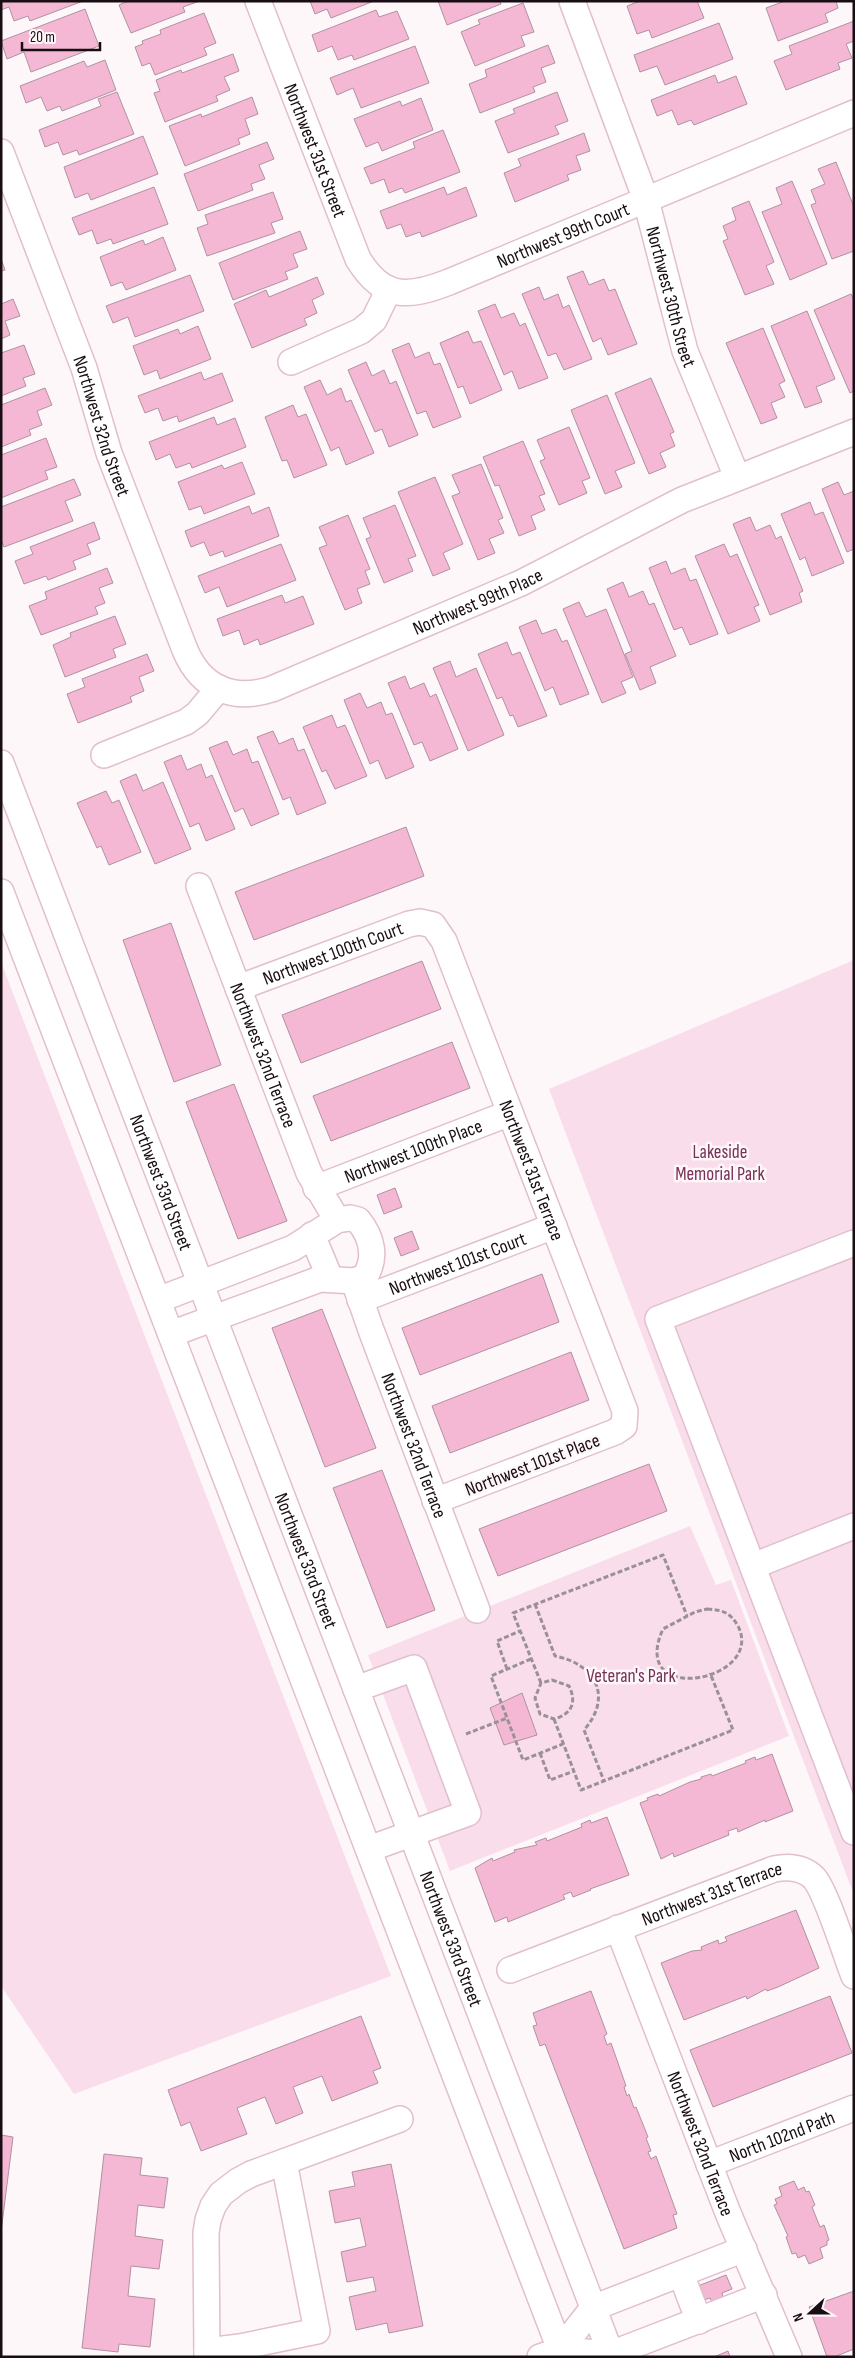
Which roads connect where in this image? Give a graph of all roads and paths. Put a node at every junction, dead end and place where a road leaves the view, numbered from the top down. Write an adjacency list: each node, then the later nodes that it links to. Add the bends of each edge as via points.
1 (258, 1): 6 (street, Northwest 31st Street, via 353,247 370,277)
2 (572, 1): 5 (street, Northwest 30th Street)
3 (854, 113): 5 (street, Northwest 99th Court)
4 (1, 152): 10 (street, Northwest 32nd Street, via 84,368 108,453 185,650 200,676)
5 (646, 200): 6 (street, Northwest 99th Court, via 431,289 406,293); 9 (street, Northwest 30th Street, via 685,351)
6 (389, 289): 7 (street, via 374,320 361,331)
7 (291, 362)
8 (854, 432): 9 (street, Northwest 99th Place)
9 (737, 478): 10 (street, Northwest 99th Place, via 658,511 521,583 272,689 237,694)
10 (219, 688): 11 (street, via 186,722)
11 (104, 755)
12 (1, 763): 23 (street, Northwest 33rd Street)
13 (199, 886): 16 (street, Northwest 32nd Terrace)
14 (1, 892): 25 (street)
15 (429, 923): 16 (street, Northwest 100th Court, via 409,924); 17 (street, Northwest 31st Terrace, via 444,941)
16 (238, 988): 18 (street, Northwest 32nd Terrace)
17 (510, 1113): 18 (street, Northwest 100th Place); 20 (street, Northwest 31st Terrace)
18 (316, 1188): 19 (street, Northwest 32nd Terrace)
19 (337, 1220): 21 (street); 24 (street, via 358,1220 371,1244 373,1258 369,1270 365,1277)
20 (554, 1226): 24 (street, Northwest 101st Court); 28 (street, Northwest 31st Terrace, via 625,1410)
21 (312, 1235): 23 (street, via 293,1248); 24 (street, Northwest 32nd Terrace)
22 (854, 1242): 31 (street, via 658,1319)
23 (201, 1283): 25 (street); 26 (street, Northwest 33rd Street)
24 (348, 1286): 26 (street, Northwest 101st Court, via 310,1282); 29 (street, Northwest 32nd Terrace)
25 (158, 1300): 27 (street)
26 (214, 1318): 27 (street, Northwest 101st Court); 40 (street, Northwest 33rd Street)
27 (171, 1334): 50 (street)
28 (625, 1423): 29 (street, Northwest 101st Place, via 615,1432)
29 (435, 1501): 33 (street, Northwest 32nd Terrace)
30 (854, 1526): 31 (street)
31 (753, 1566): 48 (street)
32 (535, 1604): 34 (path, via 663,1555); 35 (path, via 513,1613); 47 (path, via 555,1656 576,1661 592,1677 596,1687 598,1709 584,1730)
33 (477, 1610)
34 (687, 1616): 38 (path, via 663,1629 656,1650 659,1662 668,1674 677,1678 688,1680); 38 (path, via 701,1610 721,1610 733,1616 740,1631 742,1642 737,1658)
35 (520, 1631): 36 (path); 37 (path, via 497,1641)
36 (531, 1659): 37 (path); 39 (path)
37 (508, 1669): 41 (path, via 491,1676)
38 (710, 1673): 47 (path, via 733,1730)
39 (541, 1683): 42 (path, via 535,1698 537,1706 540,1714); 42 (path, via 561,1682 569,1686 573,1696 573,1705 568,1713)
40 (356, 1689): 43 (street, via 414,1668); 49 (street, Northwest 33rd Street)
41 (507, 1718): 43 (path); 45 (path, via 523,1760)
42 (554, 1719): 44 (path)
43 (441, 1744): 49 (street, via 468,1813)
44 (563, 1744): 45 (path); 46 (path)
45 (540, 1753): 46 (path, via 550,1780)
46 (574, 1771): 47 (path, via 581,1790)
47 (604, 1781)
48 (854, 1832)
49 (411, 1834): 50 (street); 61 (street, Northwest 33rd Street)
50 (369, 1850): 64 (street)
51 (618, 1928): 52 (street, Northwest 31st Terrace); 53 (street, Northwest 31st Terrace, via 774,1870 793,1867 806,1872 819,1886); 57 (street, Northwest 32nd Terrace)
52 (510, 1970)
53 (854, 1976)
54 (854, 2108): 57 (street, North 102nd Path)
55 (400, 2118): 56 (street)
56 (284, 2162): 63 (street, via 238,2181 213,2206 206,2234); 63 (street, via 317,2331)
57 (709, 2164): 58 (street, Northwest 32nd Terrace)
58 (744, 2249): 59 (street); 60 (street, Northwest 32nd Terrace)
59 (681, 2274): 61 (street); 62 (street)
60 (764, 2295): 62 (street); 66 (street, Northwest 32nd Terrace)
61 (593, 2308): 64 (street); 65 (street, Northwest 33rd Street)
62 (699, 2321): 65 (street)
63 (207, 2354)
64 (554, 2354): 65 (street)
65 (611, 2356)
66 (789, 2357)

